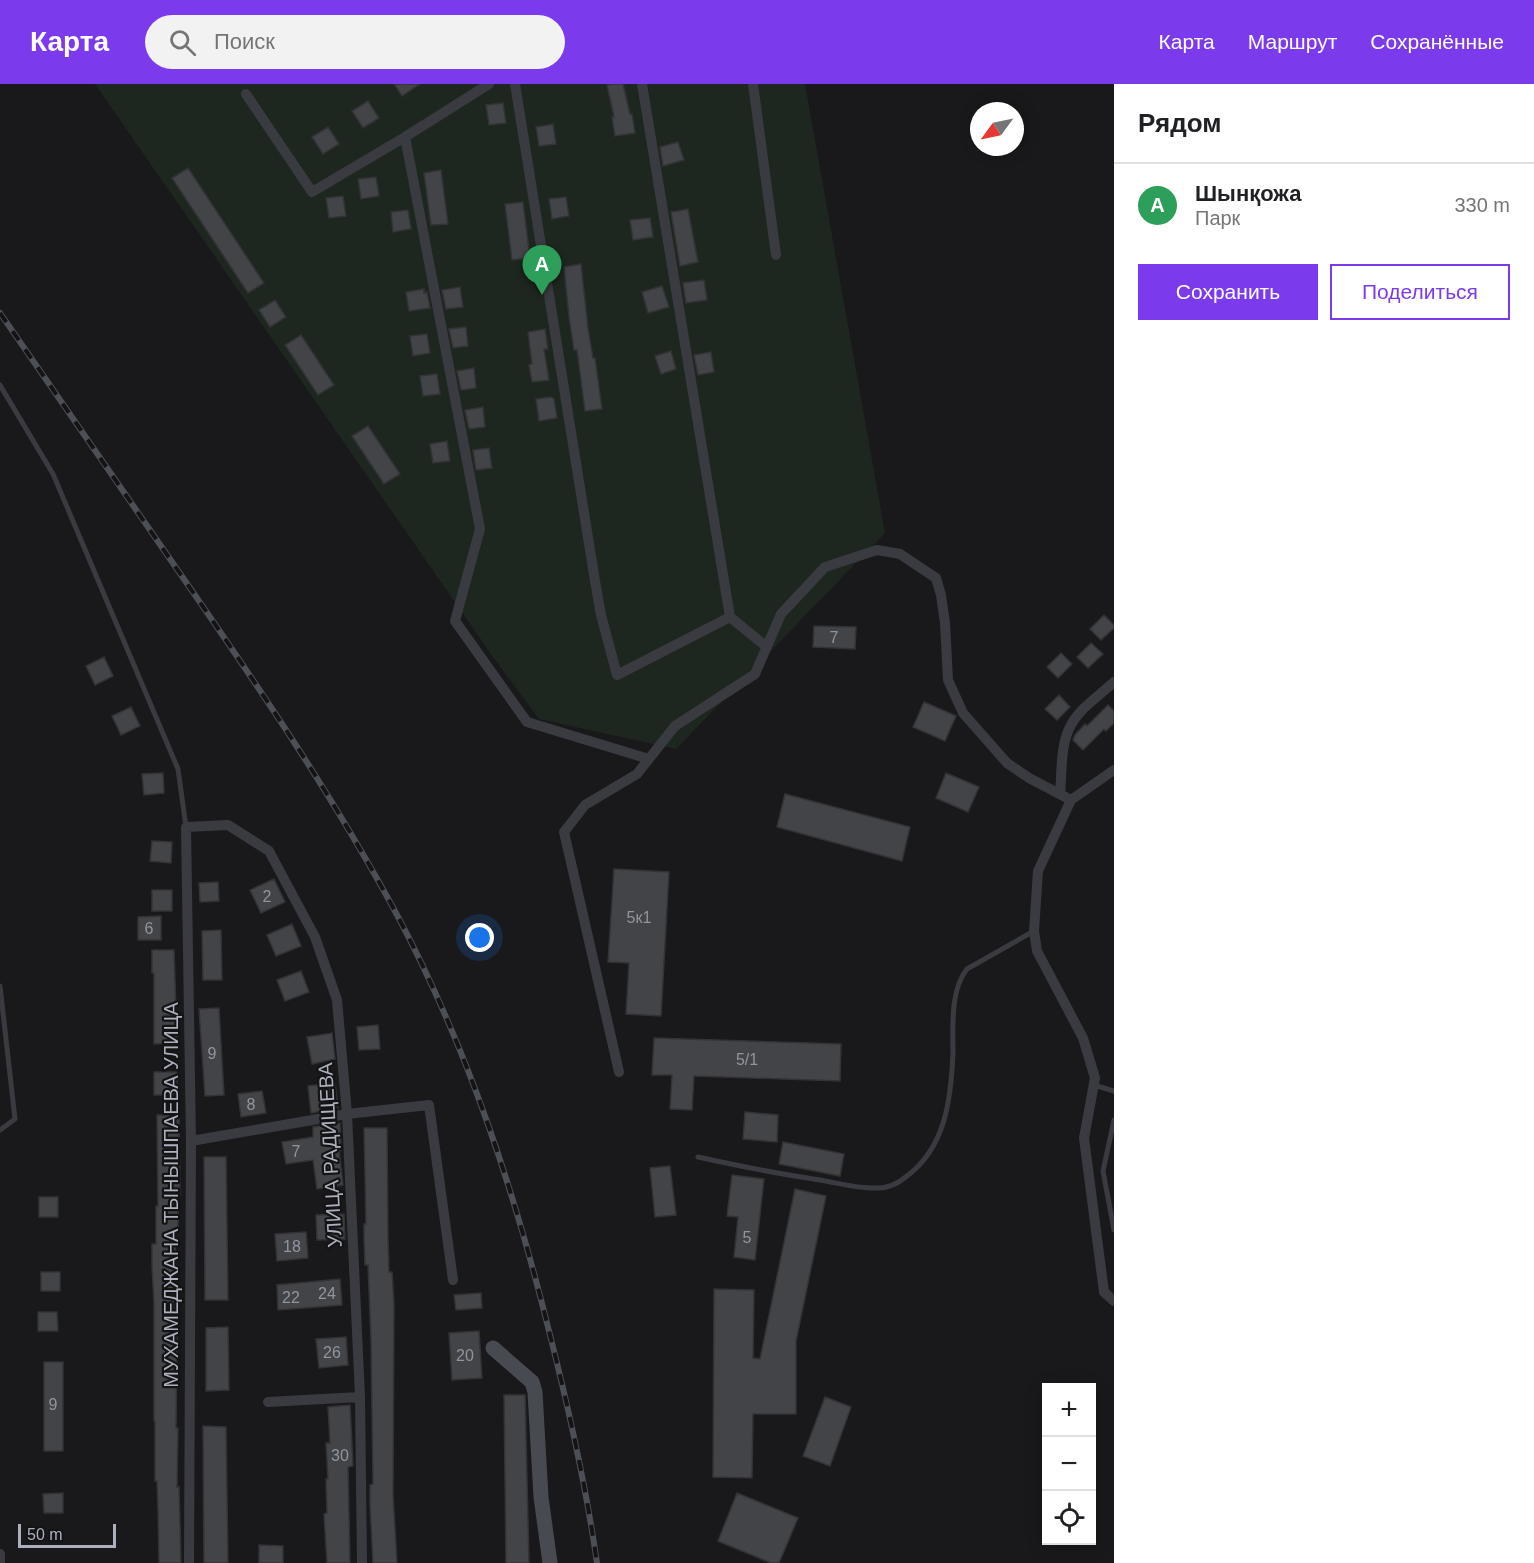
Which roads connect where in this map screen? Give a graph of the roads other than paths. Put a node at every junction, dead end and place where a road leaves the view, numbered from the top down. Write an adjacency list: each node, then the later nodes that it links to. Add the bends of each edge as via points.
1 (489, 84): 6 (street)
2 (515, 84): 9 (street, via 595,581 617,675)
3 (642, 84): 9 (street)
4 (753, 84): 7 (street)
5 (246, 94): 6 (street, via 312,192)
6 (405, 138): 12 (street, via 480,529 455,621 527,723)
7 (776, 255)
8 (0, 385): 16 (lane, via 53,474 174,758)
9 (730, 617): 10 (street)
10 (767, 647): 12 (street, via 755,674 675,726); 14 (street, via 781,614 825,567 877,550 900,554 936,578 945,623 948,680 963,713 1007,763)
11 (1114, 682): 14 (street, via 1071,725 1065,741)
12 (649, 759): 19 (street, via 637,774 585,805 564,832)
13 (1114, 770): 15 (street)
14 (1059, 794): 15 (street)
15 (1071, 800): 17 (street, via 1038,871)
16 (186, 827): 22 (street, УЛИЦА РАДИЩЕВА, via 228,825 269,851 315,937 337,1000); 25 (street, МУХАМЕДЖАНА ТЫНЫШПАЕВА УЛИЦА)
17 (1034, 931): 20 (street, via 1037,951 1083,1038); 26 (lane, via 967,969 960,979 953,1027 952,1077 942,1130 920,1167 900,1182 880,1188 855,1186)
18 (0, 986): 24 (lane, via 15,1119)
19 (620, 1072)
20 (1094, 1085): 21 (lane); 30 (street, via 1084,1138 1104,1292)
21 (1114, 1091)
22 (347, 1114): 25 (street); 29 (street, via 429,1105); 32 (street, УЛИЦА РАДИЩЕВА)
23 (1114, 1120): 27 (lane, via 1103,1171)
24 (0, 1130)
25 (191, 1141): 36 (street, МУХАМЕДЖАНА ТЫНЫШПАЕВА УЛИЦА)
26 (699, 1157)
27 (1113, 1215): 28 (lane)
28 (1114, 1230)
29 (453, 1280)
30 (1114, 1301)
31 (493, 1348): 38 (street, via 532,1382 535,1392 541,1497)
32 (360, 1397): 33 (street); 37 (street, УЛИЦА РАДИЩЕВА)
33 (268, 1402)
34 (0, 1554): 35 (street)
35 (0, 1563)
36 (189, 1563)
37 (362, 1563)
38 (550, 1563)

